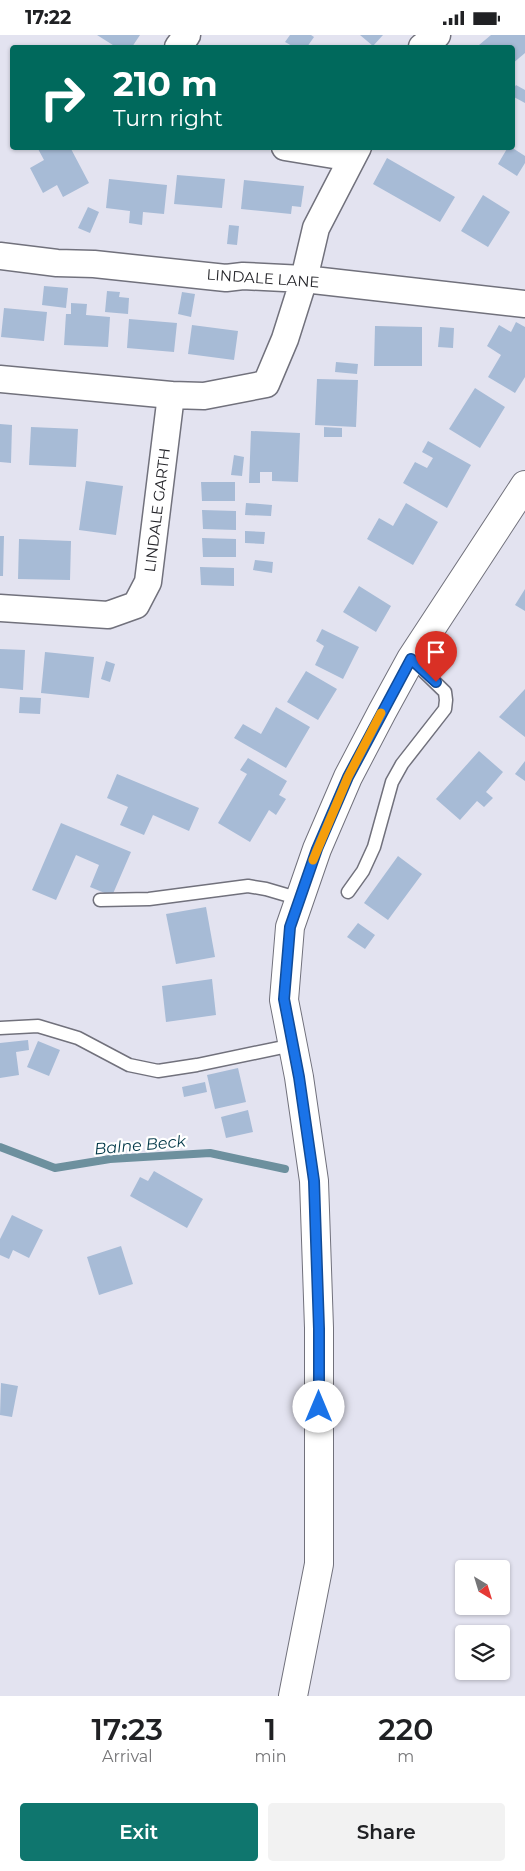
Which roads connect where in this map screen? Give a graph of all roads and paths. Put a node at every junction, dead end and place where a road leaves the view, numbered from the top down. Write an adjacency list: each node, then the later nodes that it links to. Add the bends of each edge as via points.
1 (436, 35): 2 (street)
2 (424, 45)
3 (320, 150): 4 (street)
4 (355, 153): 6 (street, via 316,228)
5 (0, 256): 6 (street, LINDALE LANE, via 226,277)
6 (304, 279): 7 (street, LINDALE LANE); 9 (street, via 285,339 266,384 204,396)
7 (525, 304)
8 (0, 379): 9 (street)
9 (171, 395): 11 (street, LINDALE GARTH, via 148,582 136,605 108,615)
10 (525, 486): 12 (street)
11 (0, 608)
12 (411, 659): 13 (lane, via 444,691 445,709 392,782 374,847); 14 (street, via 348,777)
13 (348, 892)
14 (300, 899): 15 (lane, via 248,886 149,899); 17 (street, via 290,927 284,999)
15 (100, 900)
16 (0, 1028): 17 (lane, via 38,1026 78,1038 129,1065 158,1071)
17 (293, 1045): 18 (street, via 314,1181 319,1329 319,1564)
18 (294, 1696)

